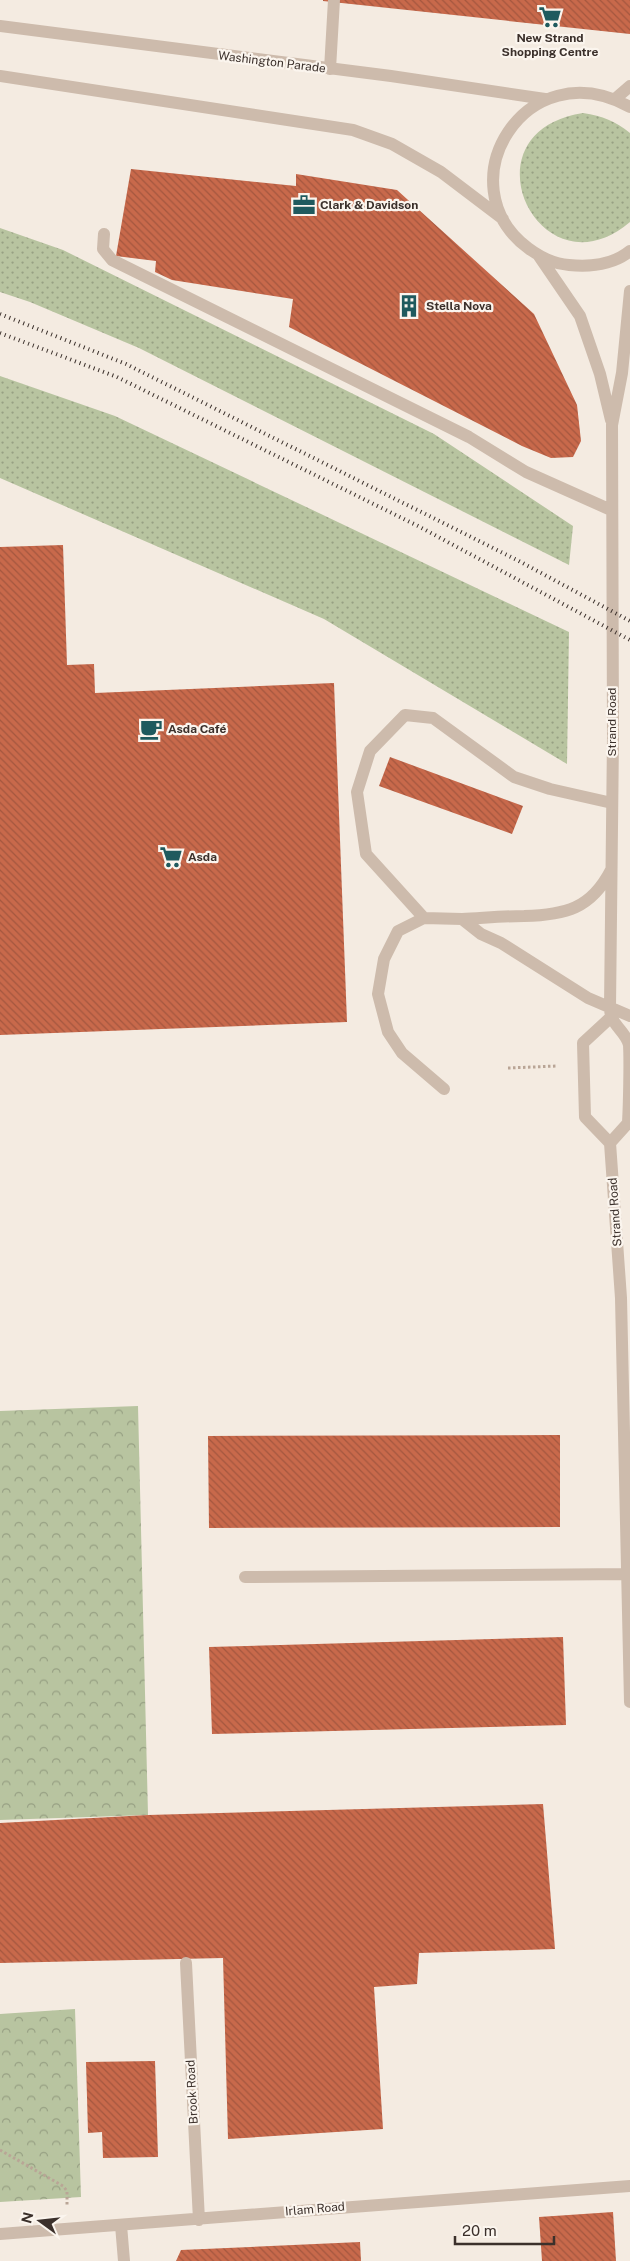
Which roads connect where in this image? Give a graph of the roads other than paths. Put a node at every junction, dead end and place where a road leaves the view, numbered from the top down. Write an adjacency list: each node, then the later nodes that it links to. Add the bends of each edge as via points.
1 (334, 0): 3 (street)
2 (0, 26): 3 (street, Washington Parade)
3 (330, 69): 7 (street, Washington Parade)
4 (0, 76): 9 (street, via 353,130 392,144 441,172)
5 (630, 86): 6 (street)
6 (614, 99): 7 (street, via 595,93 567,93); 8 (street)
7 (544, 100): 9 (street, via 520,116 500,146 495,163 495,196)
8 (630, 107)
9 (503, 219): 12 (street, via 518,241)
10 (104, 234): 15 (street, via 103,249 112,260 469,438 526,472)
11 (630, 251): 12 (street, via 605,264 586,267 562,265)
12 (539, 256): 14 (street, Strand Road, via 580,316 600,374)
13 (630, 291): 14 (street, Strand Road, via 622,373)
14 (612, 425): 15 (street, Strand Road)
15 (611, 510): 16 (street, Strand Road)
16 (612, 803): 17 (street, Strand Road); 18 (street, via 514,777 433,718 405,715 370,751 357,792 366,854)
17 (612, 868): 19 (street, via 596,892 570,911 541,917); 20 (street, Strand Road)
18 (424, 918): 19 (street); 22 (street, via 398,931 384,959 378,994 388,1032 402,1053)
19 (462, 919): 20 (street)
20 (610, 1013): 21 (street); 23 (street, via 629,1044 628,1123); 23 (street, via 583,1043 586,1117)
21 (630, 1016)
22 (444, 1089)
23 (610, 1143): 24 (street, Strand Road, via 621,1298)
24 (628, 1574): 25 (street); 26 (street, Strand Road)
25 (245, 1578)
26 (630, 1702)
27 (186, 1963): 29 (street, Brook Road)
28 (630, 2186): 29 (street, Irlam Road, via 367,2204)
29 (198, 2220): 30 (street, Irlam Road)
30 (121, 2225): 31 (street, Irlam Road); 32 (street)
31 (0, 2234)
32 (124, 2261)

